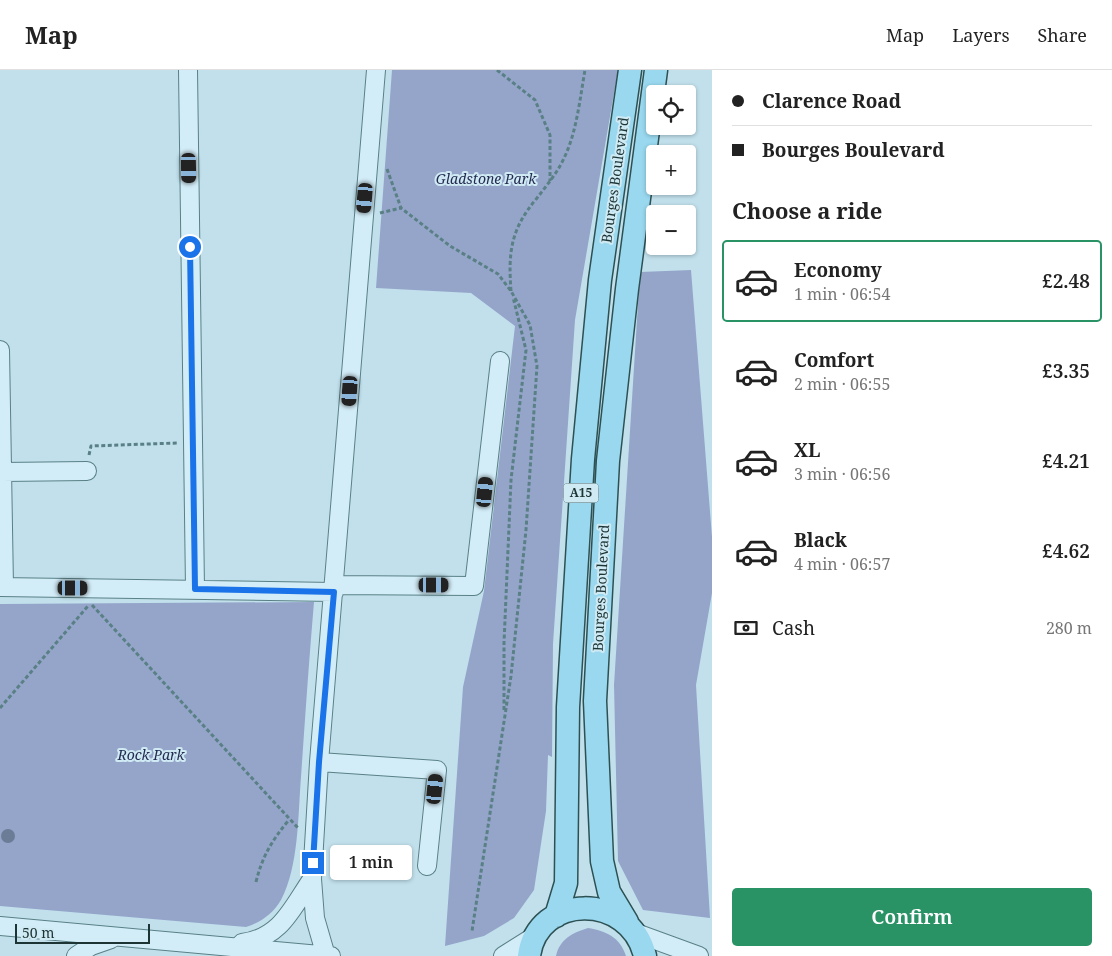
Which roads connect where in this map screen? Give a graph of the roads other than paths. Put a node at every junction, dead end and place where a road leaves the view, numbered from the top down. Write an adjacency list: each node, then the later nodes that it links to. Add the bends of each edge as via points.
1 (188, 70): 11 (street)
2 (376, 70): 10 (street)
3 (630, 70): 15 (main road, Bourges Boulevard / A15, via 600,280 583,459 568,707 566,883)
4 (656, 70): 17 (main road, Bourges Boulevard / A15, via 608,461 595,701 602,862 609,892)
5 (0, 350): 8 (street)
6 (500, 361): 10 (street, via 474,586)
7 (87, 471): 8 (street)
8 (2, 472): 9 (street)
9 (2, 587): 11 (street)
10 (334, 588): 11 (street, via 291,591); 12 (street)
11 (195, 589)
12 (319, 762): 13 (street, via 437,770); 14 (street)
13 (428, 866)
14 (312, 879): 20 (street, via 272,933 257,941); 23 (street, via 315,918)
15 (556, 916): 17 (main road, via 573,909 592,908 611,912); 18 (main road)
16 (0, 926): 19 (street)
17 (631, 928): 27 (main road, Bourges Boulevard); 28 (street)
18 (538, 934): 25 (street); 26 (main road)
19 (118, 937): 20 (street); 21 (street, via 92,946)
20 (222, 945): 22 (street); 23 (street)
21 (76, 956)
22 (252, 956)
23 (326, 956): 24 (street)
24 (331, 956)
25 (503, 956)
26 (529, 956)
27 (645, 956)
28 (699, 956)

